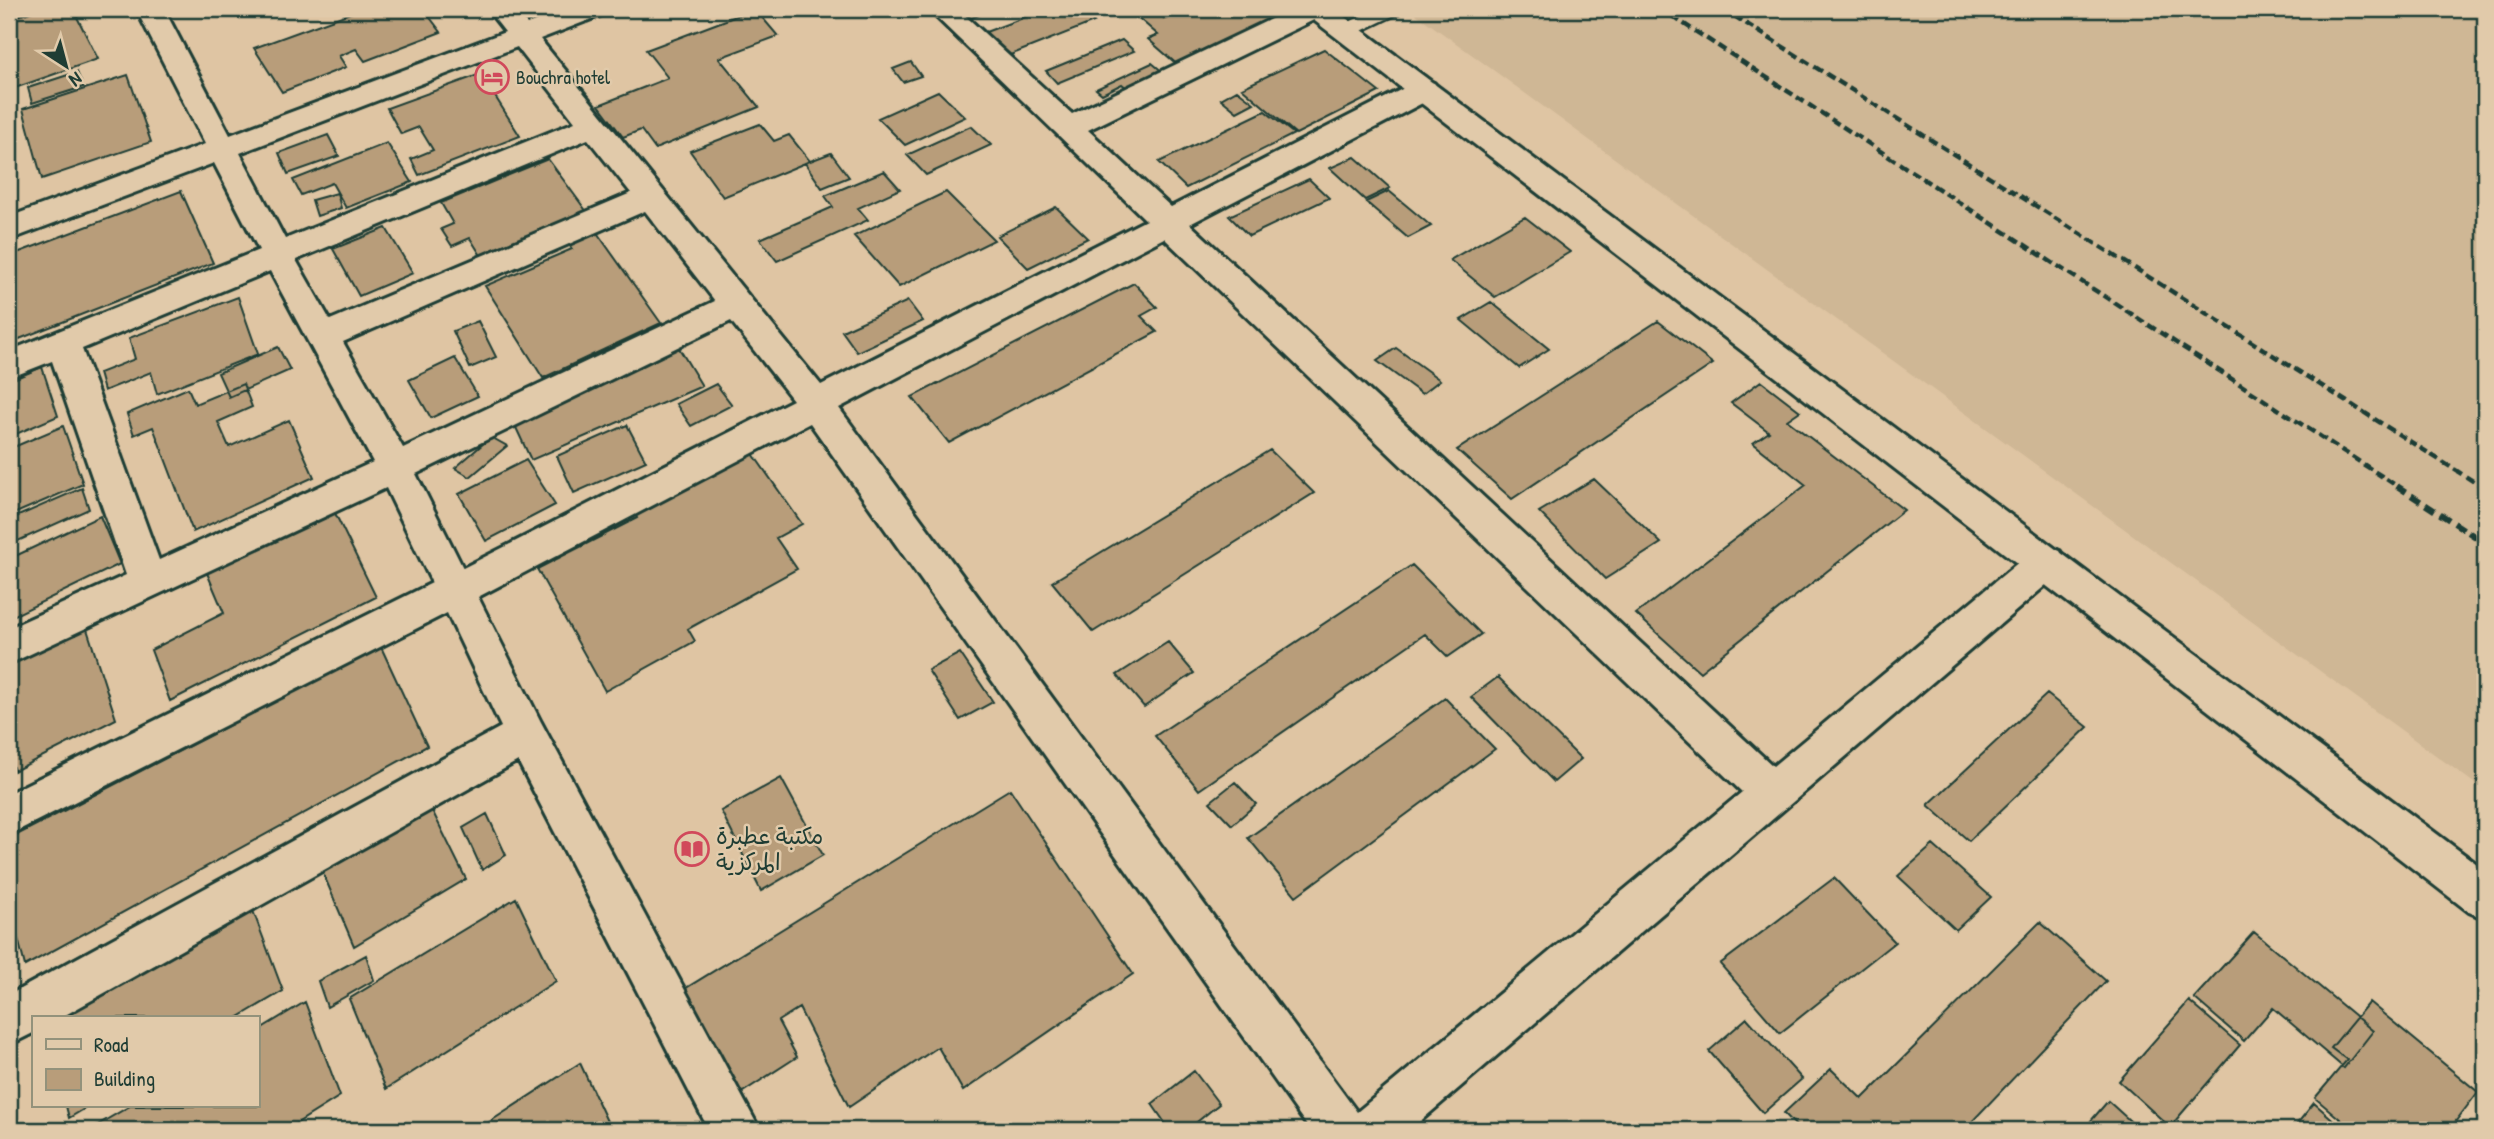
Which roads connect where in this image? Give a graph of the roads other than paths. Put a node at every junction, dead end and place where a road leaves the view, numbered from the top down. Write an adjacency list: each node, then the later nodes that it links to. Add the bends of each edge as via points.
1 (150, 9): 11 (street)
2 (592, 9): 6 (street)
3 (942, 9): 10 (street)
4 (1315, 9): 7 (street); 10 (street)
5 (1392, 9): 7 (lane)
6 (512, 22): 9 (street); 11 (street)
7 (1346, 31): 8 (street)
8 (1424, 90): 14 (street); 22 (street)
9 (594, 125): 12 (street); 15 (street)
10 (1068, 128): 14 (street)
11 (223, 150): 13 (street); 15 (street)
12 (649, 197): 16 (street); 17 (street)
13 (11, 219)
14 (1167, 222): 20 (street); 27 (street)
15 (277, 254): 17 (street); 18 (street)
16 (738, 304): 20 (street); 21 (street)
17 (323, 337): 21 (street)
18 (63, 342): 19 (street); 23 (street)
19 (9, 365)
20 (816, 404): 24 (street); 32 (street)
21 (395, 468): 23 (street); 24 (street)
22 (2046, 562): 27 (street); 29 (street)
23 (148, 583): 25 (street)
24 (456, 590): 26 (street); 28 (street)
25 (9, 647)
26 (526, 736): 30 (street); 31 (street)
27 (1771, 792): 33 (street)
28 (9, 815)
29 (2485, 897)
30 (9, 1021)
31 (736, 1130)
32 (1340, 1130)
33 (1373, 1130)

